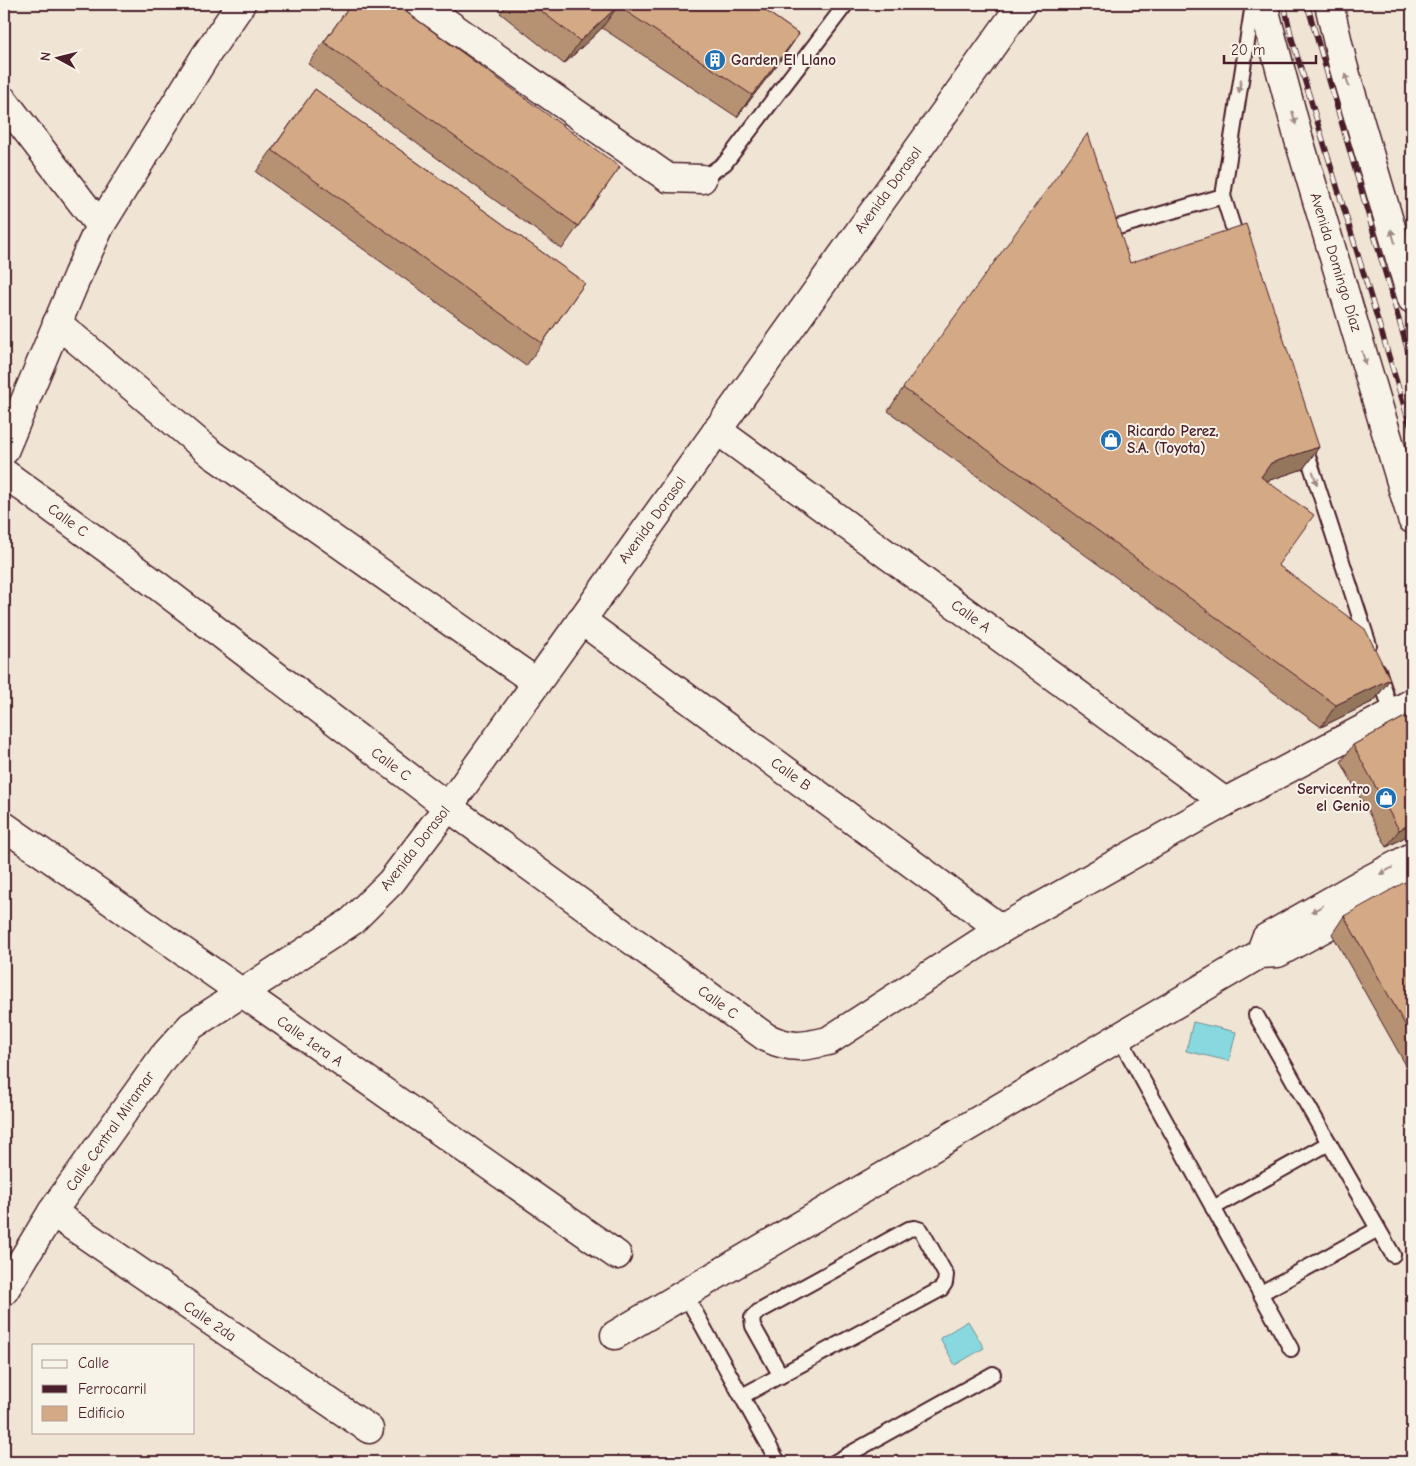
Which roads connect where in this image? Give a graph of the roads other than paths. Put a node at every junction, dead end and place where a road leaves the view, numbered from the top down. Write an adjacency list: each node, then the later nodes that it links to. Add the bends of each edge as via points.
1 (420, 4): 9 (street, via 668,178)
2 (846, 4): 9 (lane, via 725,163)
3 (1022, 4): 16 (street, Avenida Dorasol)
4 (1253, 4): 10 (lane, one-way to 10)
5 (1263, 4): 20 (street, Avenida Domingo Díaz, one-way to 20, via 1299,140)
6 (1329, 4): 14 (street, one-way to 6, via 1343,65)
7 (239, 5): 11 (street)
8 (4, 101): 11 (street)
9 (702, 179)
10 (1223, 196): 12 (lane); 13 (lane)
11 (100, 226): 15 (street)
12 (1118, 227)
13 (1244, 262)
14 (1412, 299)
15 (57, 322): 18 (street); 22 (street, via 212,454)
16 (717, 430): 21 (street, Avenida Dorasol); 24 (street, Calle A)
17 (1300, 431): 23 (lane, one-way to 23)
18 (4, 451)
19 (4, 473): 25 (street, Calle C)
20 (1412, 519)
21 (581, 620): 22 (street, Avenida Dorasol); 29 (street, Calle B)
22 (536, 682): 25 (street, Avenida Dorasol)
23 (1402, 708): 24 (street)
24 (1225, 802): 29 (street)
25 (448, 807): 29 (street, Calle C, via 767,1038 784,1046 828,1041); 31 (street, Avenida Dorasol, via 391,882 352,921)
26 (4, 826): 31 (street, Calle 1era A)
27 (1412, 857): 30 (street, one-way to 30, via 1266,938)
28 (1412, 880): 30 (street, via 1278,953)
29 (1001, 929)
30 (1260, 954): 33 (street)
31 (240, 993): 36 (street, Calle Central Miramar, via 191,1026 163,1057); 38 (street, Calle 1era A)
32 (1256, 1014): 34 (lane)
33 (1120, 1036): 35 (lane); 42 (street)
34 (1329, 1143): 35 (lane); 37 (lane)
35 (1214, 1208): 41 (lane)
36 (52, 1212): 40 (street, Calle Central Miramar); 48 (street, Calle 2da)
37 (1378, 1229): 39 (lane); 41 (lane)
38 (617, 1255)
39 (1393, 1256)
40 (4, 1291)
41 (1260, 1293): 44 (lane)
42 (685, 1294): 43 (street); 47 (lane)
43 (615, 1335)
44 (1291, 1349)
45 (993, 1374): 50 (lane)
46 (781, 1376): 46 (lane, via 941,1289 946,1275 921,1230 909,1229 752,1318 753,1326); 47 (lane)
47 (742, 1396): 49 (lane)
48 (369, 1429)
49 (778, 1462)
50 (835, 1462)

